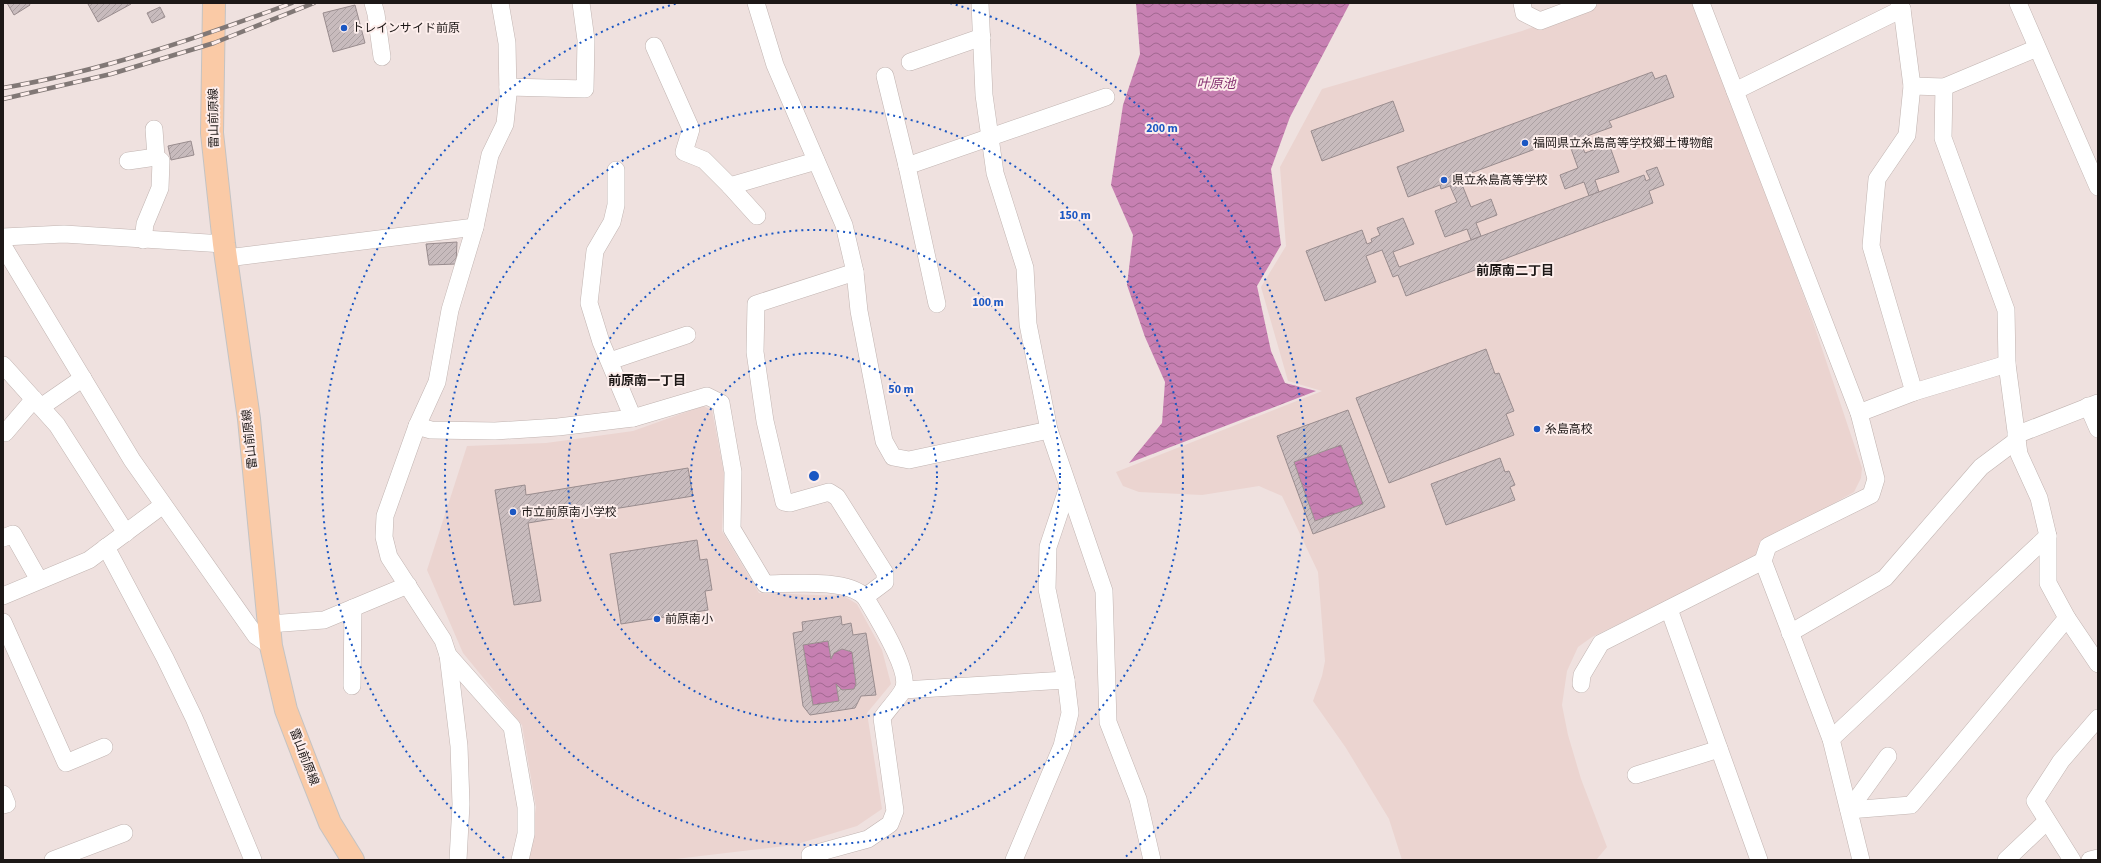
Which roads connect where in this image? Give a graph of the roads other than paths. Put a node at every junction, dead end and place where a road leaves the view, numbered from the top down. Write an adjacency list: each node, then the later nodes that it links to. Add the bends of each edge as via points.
1 (214, 3): 36 (main road, 雷山前原線, via 212,133)
2 (373, 3): 15 (street)
3 (500, 3): 19 (street, via 507,43)
4 (581, 3): 19 (street, via 586,40 585,89)
5 (756, 3): 27 (street, via 775,65)
6 (980, 3): 12 (street)
7 (1522, 3): 8 (street, via 1524,13 1540,21)
8 (1588, 3)
9 (1701, 3): 21 (street)
10 (2018, 3): 14 (street)
11 (1900, 6): 18 (street); 21 (street)
12 (982, 37): 16 (street); 24 (street, via 984,95)
13 (654, 46): 31 (street, via 691,129 684,152 704,160)
14 (2037, 48): 20 (street); 30 (street)
15 (382, 57)
16 (910, 62)
17 (885, 76): 28 (street)
18 (1912, 86): 20 (street); 45 (street, via 1907,135 1877,179 1871,246)
19 (508, 87): 33 (street, via 506,124 490,155)
20 (1944, 87): 42 (street, via 1943,138 2006,310)
21 (1735, 91): 48 (street)
22 (1106, 97): 24 (street)
23 (154, 129): 25 (street)
24 (991, 136): 28 (street); 52 (street, via 996,172 1025,268 1028,324)
25 (156, 157): 26 (street); 35 (street, via 161,161 160,188 145,224)
26 (128, 160)
27 (816, 160): 31 (street); 38 (street, via 844,225)
28 (907, 166): 39 (street)
29 (616, 170): 41 (street, via 616,205 612,222 595,251 589,303)
30 (2096, 179)
31 (730, 186): 32 (street)
32 (757, 216)
33 (475, 227): 36 (street); 50 (street, via 450,310 436,382)
34 (3, 237): 35 (street, via 64,234)
35 (142, 240): 36 (street)
36 (225, 251): 70 (main road, 雷山前原線, via 248,419)
37 (6, 257): 44 (street)
38 (855, 272): 52 (street, via 859,311 884,441 893,457 909,460); 65 (street, via 756,304 755,352 765,421 784,502 790,503 829,492 836,497 885,573 885,582)
39 (937, 304)
40 (687, 335): 41 (street)
41 (610, 361): 49 (street)
42 (2007, 364): 45 (street); 54 (street)
43 (3, 365): 46 (street)
44 (83, 378): 46 (street); 56 (street, via 132,460)
45 (1914, 392): 48 (street)
46 (37, 403): 53 (street); 57 (street, via 57,425)
47 (2093, 404): 51 (street); 54 (street)
48 (1859, 413): 61 (street, via 1876,479 1871,495 1768,546)
49 (633, 418): 50 (street, via 494,431 431,430); 65 (street, via 707,396 721,403 733,472 732,529 766,584 814,584 850,588 859,591)
50 (417, 426): 63 (street, via 385,516 384,537 389,557)
51 (2098, 429)
52 (1049, 430): 55 (street)
53 (5, 433)
54 (2017, 437): 58 (street, via 2019,454 2040,498); 71 (street, via 1981,467 1885,578)
55 (1068, 487): 75 (street, via 1048,547 1047,589); 98 (street, via 1104,591 1108,722 1138,799)
56 (163, 505): 57 (street); 72 (street, via 256,636)
57 (126, 533): 60 (street)
58 (2048, 536): 68 (street, via 2048,583); 80 (street)
59 (3, 538): 62 (street, via 13,534)
60 (106, 547): 62 (street, via 89,560); 92 (street, via 194,718)
61 (1763, 561): 67 (street); 71 (street)
62 (39, 580): 64 (street)
63 (408, 585): 66 (street); 73 (street, via 443,640)
64 (3, 596)
65 (865, 597): 78 (street, via 893,645 904,683)
66 (353, 608): 70 (street, via 324,620); 77 (street)
67 (1669, 609): 76 (street, via 1601,643 1582,675); 82 (street)
68 (2067, 618): 74 (street); 87 (street, via 1911,805)
69 (3, 622): 81 (street, via 66,763)
70 (269, 624): 72 (main road, 雷山前原線)
71 (1790, 633): 80 (street)
72 (271, 646): 93 (main road, 雷山前原線, via 286,710 330,823)
73 (448, 655): 94 (street, via 459,746 461,804); 95 (street, via 512,727 526,807 526,834)
74 (2098, 664)
75 (1066, 680): 78 (street); 97 (street, via 1070,713 1062,746)
76 (1581, 684)
77 (352, 686)
78 (902, 690): 96 (street, via 882,718 894,811 890,824 868,839 810,855)
79 (2098, 718): 88 (street, via 2061,761 2035,801)
80 (1831, 739): 87 (street)
81 (104, 747)
82 (1719, 749): 84 (street); 99 (street)
83 (1888, 756): 87 (street)
84 (1636, 775)
85 (3, 794): 86 (street, via 7,804)
86 (3, 805)
87 (1849, 810): 100 (street)
88 (2047, 821): 101 (street); 102 (street)
89 (124, 833): 91 (street)
90 (2098, 858): 103 (street)
91 (53, 860)
92 (253, 860)
93 (353, 860)
94 (458, 860)
95 (520, 860)
96 (811, 860)
97 (1014, 860)
98 (1152, 860)
99 (1759, 860)
100 (1861, 860)
101 (2006, 860)
102 (2072, 860)
103 (2090, 860)

